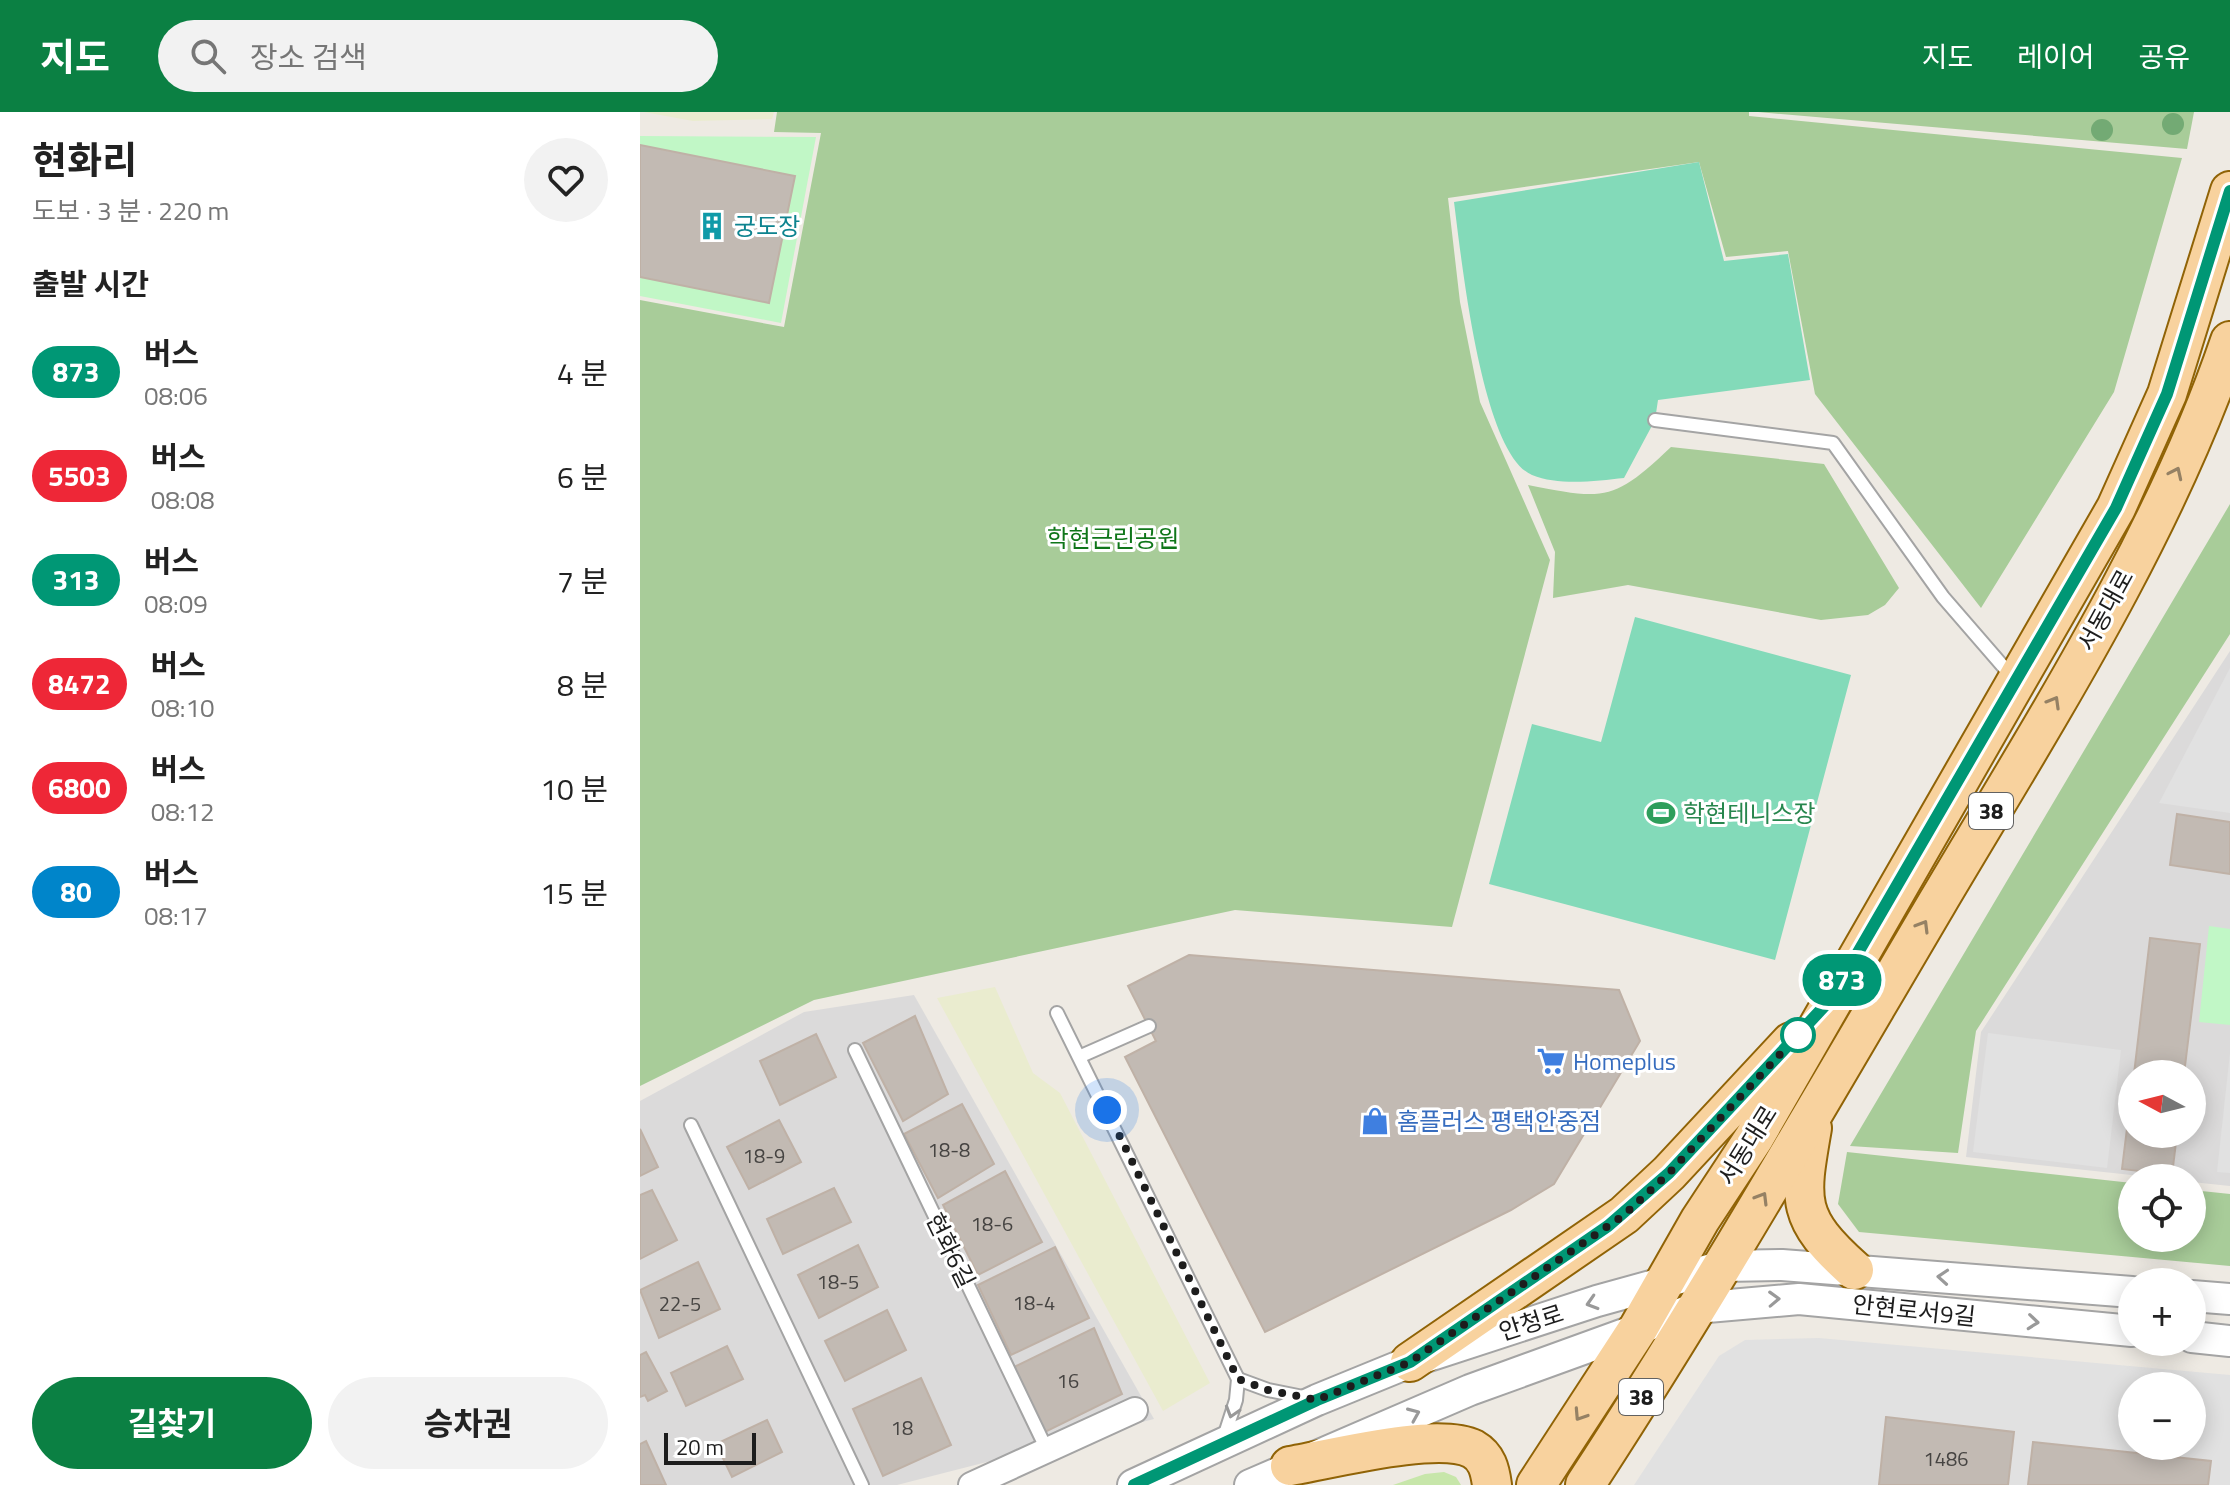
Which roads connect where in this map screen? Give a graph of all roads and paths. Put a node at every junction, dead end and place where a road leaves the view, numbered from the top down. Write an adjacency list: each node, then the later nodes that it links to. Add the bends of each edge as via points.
1 (2230, 191): 4 (main road, 서동대로 / 38, via 2167,394 2116,508)
2 (2230, 341): 10 (main road, 서동대로 / 38, one-way to 2, via 2128,569 2210,399)
3 (1655, 420): 4 (lane, via 1833,443 1943,597)
4 (2016, 681): 5 (main road, 서동대로 / 38)
5 (1831, 999): 14 (main road, 서동대로 / 38); 23 (main road, via 1624,1215)
6 (1057, 1013): 9 (lane)
7 (1149, 1026): 9 (lane)
8 (855, 1050): 28 (lane, 현화6길)
9 (1081, 1056): 24 (lane)
10 (1815, 1111): 12 (main road, 서동대로 / 38, one-way to 10); 13 (main road, via 1803,1205 1824,1243)
11 (691, 1125): 30 (lane)
12 (1723, 1266): 13 (street, 안청로); 14 (street, 안청로); 18 (main road, 서동대로 / 38)
13 (1854, 1270): 15 (street, 안청로, one-way to 13)
14 (1666, 1281): 18 (street); 19 (main road, 서동대로 / 38); 23 (street, 안청로, one-way to 23)
15 (2118, 1291)
16 (2206, 1297): 17 (street)
17 (2230, 1299)
18 (1696, 1308): 19 (street, 안청로); 20 (street, 안현로서9길, one-way to 20, via 1799,1299); 36 (main road, 서동대로 / 38)
19 (1639, 1327): 29 (street, 안청로, one-way to 19, via 1470,1390); 35 (main road, 서동대로 / 38, one-way to 35)
20 (2118, 1330)
21 (2206, 1338): 22 (street)
22 (2230, 1341)
23 (1410, 1362): 25 (street, 안청로)
24 (1238, 1379): 25 (lane); 27 (lane, one-way to 27)
25 (1317, 1400): 27 (street, 안청로)
26 (1135, 1410): 28 (street)
27 (1222, 1445): 32 (street, 안청로)
28 (1047, 1450): 31 (street)
29 (1290, 1466): 33 (street, 안청로); 34 (main road, via 1445,1442 1475,1450 1486,1460)
30 (862, 1485)
31 (971, 1485)
32 (1133, 1485)
33 (1250, 1485)
34 (1492, 1485)
35 (1536, 1485)
36 (1585, 1485)

